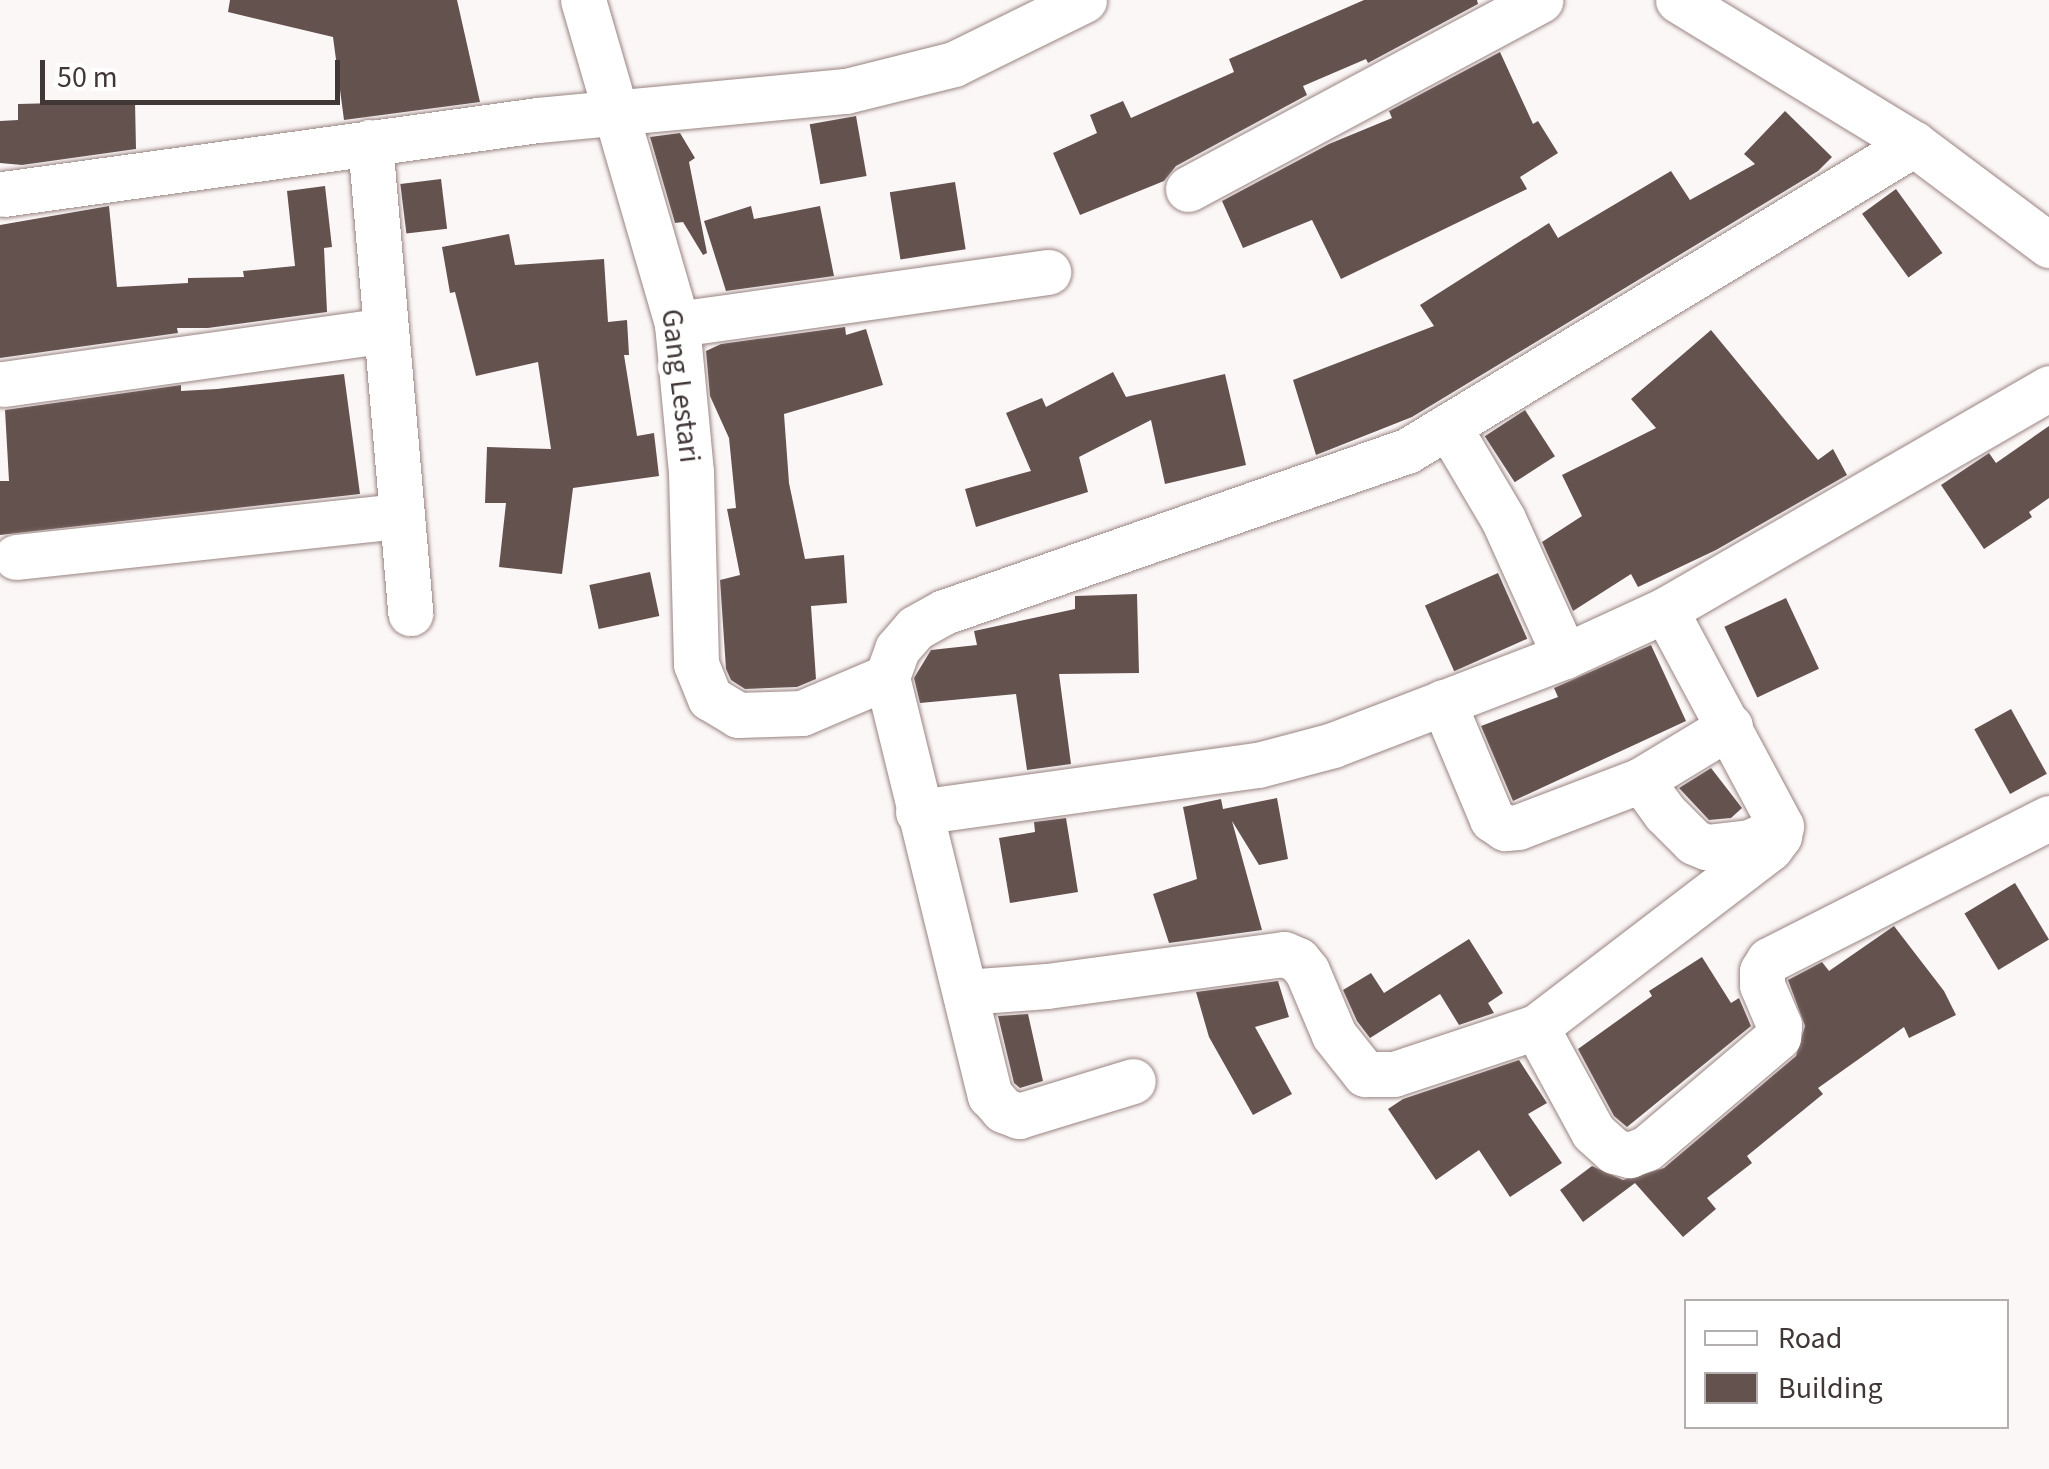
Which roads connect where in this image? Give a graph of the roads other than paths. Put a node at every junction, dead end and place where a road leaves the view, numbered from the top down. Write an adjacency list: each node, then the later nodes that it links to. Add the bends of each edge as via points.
1 (583, 0): 5 (street, Gang Lestari)
2 (1084, 0): 5 (street, via 954,64 846,91)
3 (1542, 0): 8 (street)
4 (1678, 0): 7 (street)
5 (614, 112): 6 (street); 12 (street, Gang Lestari)
6 (370, 142): 9 (street); 13 (street)
7 (1914, 144): 10 (street); 16 (street)
8 (1188, 189)
9 (3, 194)
10 (2049, 245)
11 (1048, 272): 12 (street)
12 (677, 324): 22 (street, Gang Lestari, via 691,472 696,664 710,698 738,715 802,713)
13 (385, 330): 14 (street); 17 (street)
14 (4, 384)
15 (2049, 388): 19 (street)
16 (1448, 426): 21 (street, via 1503,519); 22 (street, via 1407,451 944,612 896,649)
17 (400, 516): 18 (street); 20 (street)
18 (16, 557)
19 (1665, 610): 21 (street); 24 (street)
20 (410, 613)
21 (1566, 656): 23 (street)
22 (887, 677): 26 (street)
23 (1443, 702): 25 (street, via 1492,819 1504,828); 26 (street, via 1286,759)
24 (1730, 726): 25 (street); 28 (street)
25 (1641, 780): 28 (street, via 1694,842 1706,847 1767,838)
26 (918, 812): 29 (street)
27 (2049, 818): 30 (street, via 1769,960 1762,986 1778,1037 1647,1148 1629,1155 1614,1151 1593,1132)
28 (1781, 826): 30 (street, via 1770,848)
29 (964, 992): 30 (street, via 1284,954 1307,971 1352,1063 1379,1077); 31 (street, via 990,1095 1009,1113 1046,1111)
30 (1536, 1027)
31 (1133, 1081)

